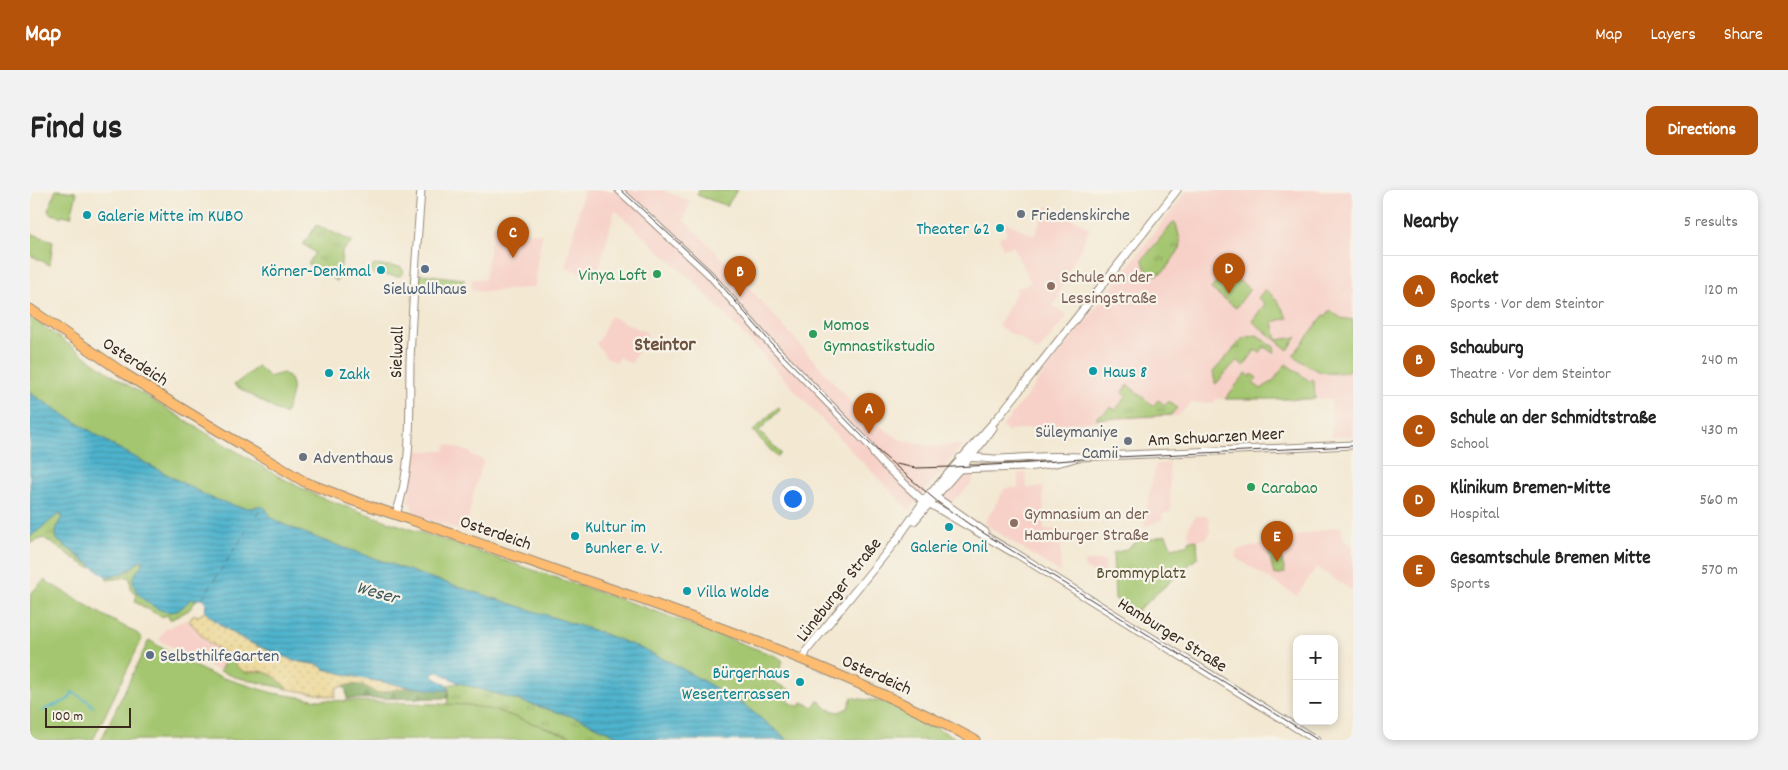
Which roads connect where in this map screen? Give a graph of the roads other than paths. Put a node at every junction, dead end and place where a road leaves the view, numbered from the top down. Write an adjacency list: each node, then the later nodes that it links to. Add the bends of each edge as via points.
1 (421, 190): 13 (street, Sielwall, via 407,452 401,502)
2 (619, 190): 12 (street, Hamburger Straße, via 700,264 764,337 871,447 874,454)
3 (1177, 190): 5 (street)
4 (30, 309): 13 (main road, Osterdeich, via 147,388 305,482)
5 (1000, 415): 7 (street, Lüneburger Straße, via 996,425); 9 (street, Lüneburger Straße)
6 (1353, 445): 8 (street, Am Schwarzen Meer)
7 (970, 457): 8 (street, Am Schwarzen Meer); 9 (street, Am Schwarzen Meer); 10 (street, Lüneburger Straße)
8 (1080, 457): 10 (street, Am Schwarzen Meer, via 1035,465)
9 (960, 458): 11 (street, Lüneburger Straße)
10 (959, 469): 11 (street, Lüneburger Straße)
11 (933, 495): 12 (street, Lüneburger Straße); 14 (street, Hamburger Straße)
12 (926, 502): 14 (street, Hamburger Straße); 15 (street, Lüneburger Straße, via 807,650)
13 (396, 514): 15 (main road, Osterdeich, via 653,603)
14 (1014, 552): 17 (street, Hamburger Straße)
15 (804, 660): 16 (main road, Osterdeich, via 924,713)
16 (975, 740)
17 (1316, 740)

